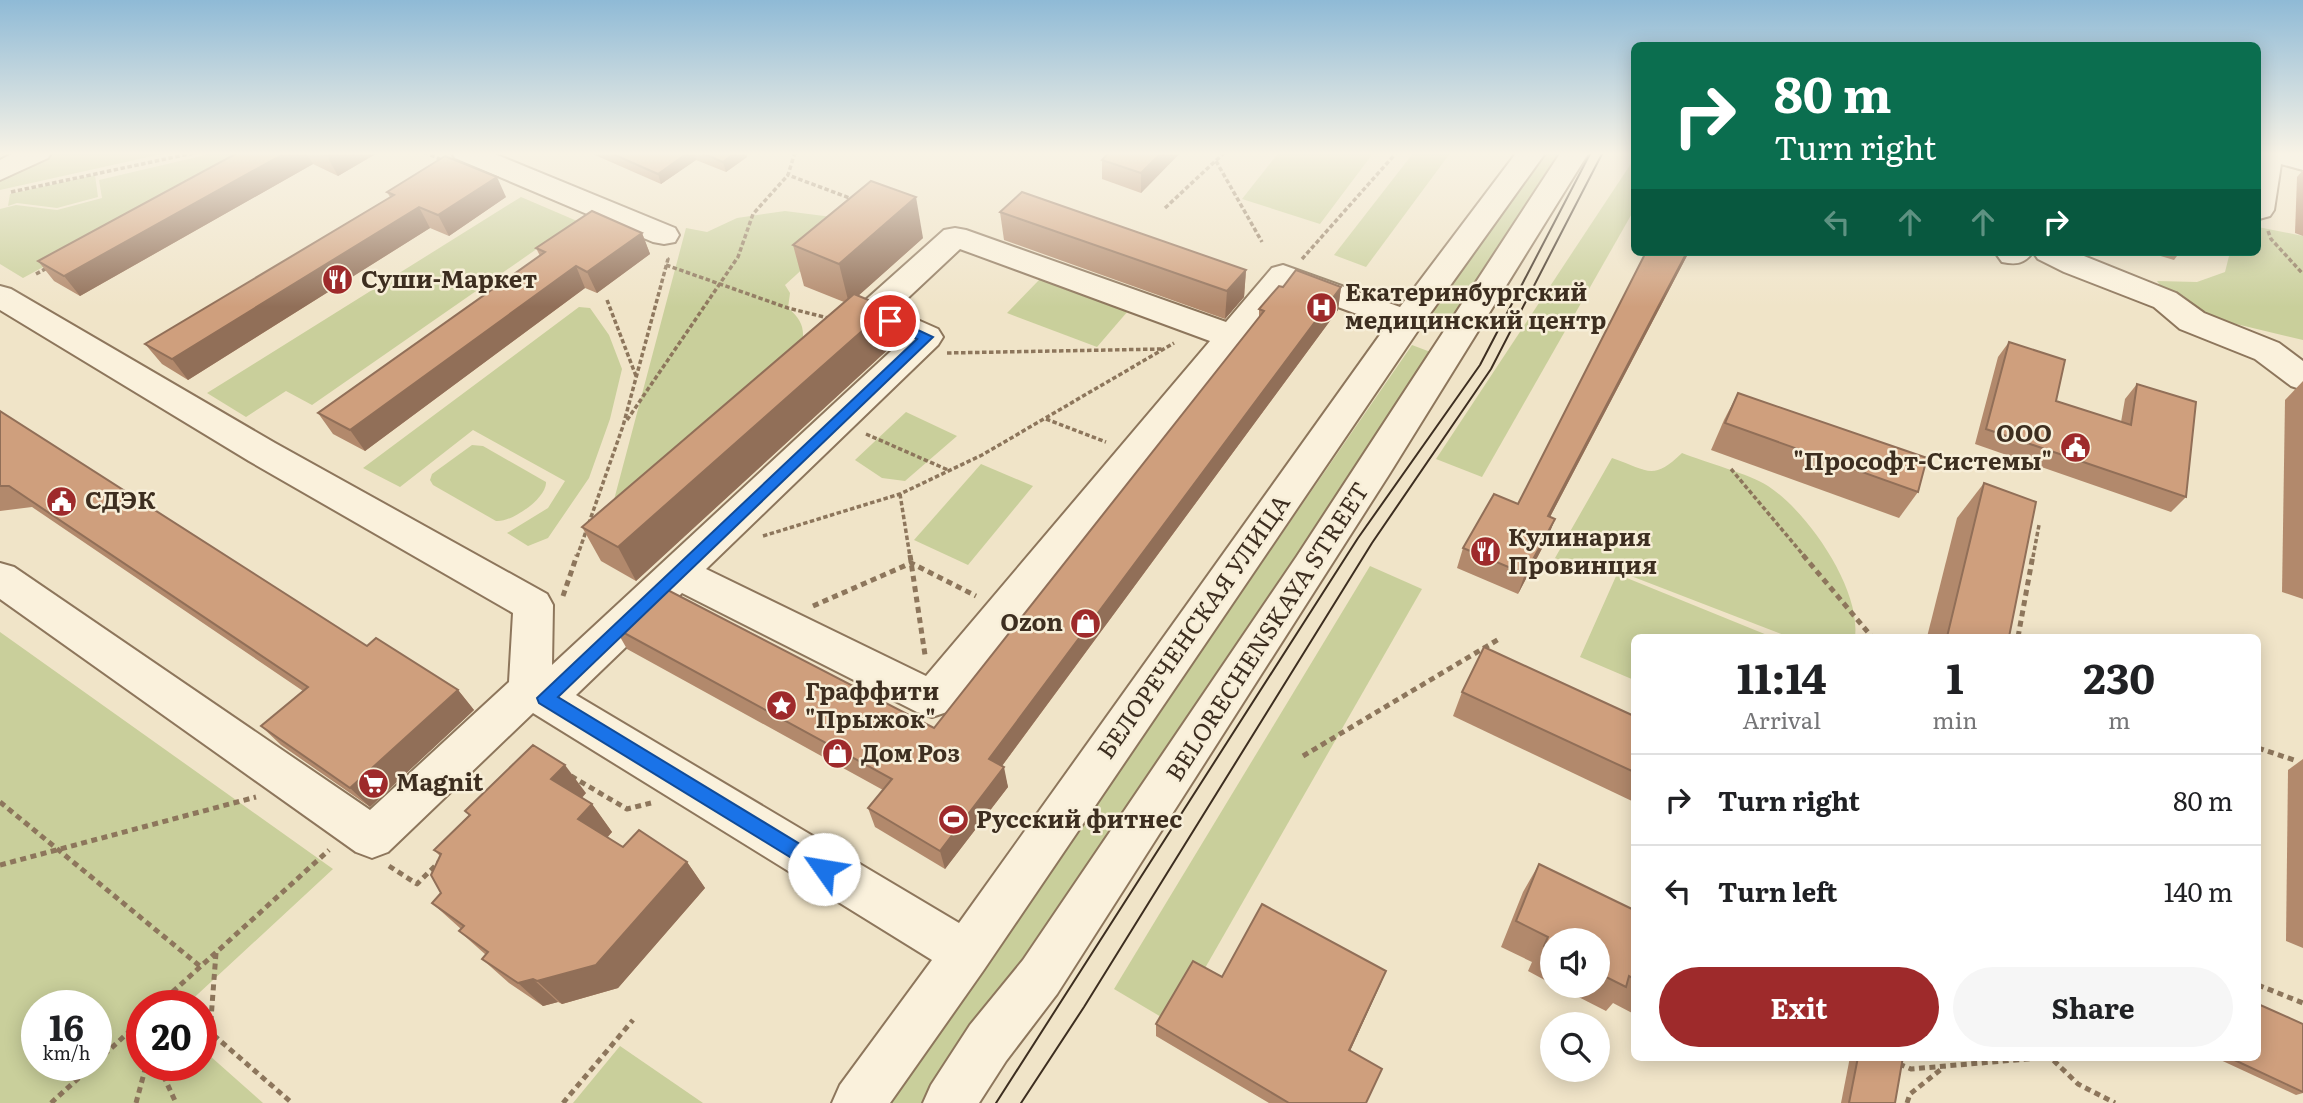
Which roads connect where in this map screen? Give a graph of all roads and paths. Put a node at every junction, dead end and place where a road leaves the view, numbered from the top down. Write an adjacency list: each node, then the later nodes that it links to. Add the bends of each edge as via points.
1 (564, 203): 11 (street)
2 (762, 203): 18 (path, via 753,214 738,257)
3 (1171, 203): 8 (path)
4 (1240, 203): 10 (path)
5 (1351, 203): 17 (path)
6 (1494, 203): 22 (street, БЕЛОРЕЧЕНСКАЯ УЛИЦА)
7 (1543, 203): 83 (street, BELORECHENSKAYA STREET, via 1450,354 1040,977 988,1043)
8 (1166, 208)
9 (2261, 216): 16 (path, via 2271,239)
10 (1262, 242)
11 (660, 244): 13 (path, via 668,259)
12 (2057, 256): 28 (street, via 2165,300 2192,321 2267,351)
13 (666, 265): 18 (path); 27 (path)
14 (48, 267): 15 (path)
15 (36, 274)
16 (2303, 274)
17 (1283, 275): 22 (street); 24 (street)
18 (720, 283): 21 (path, via 832,319); 31 (path)
19 (0, 296): 47 (street, via 262,452 533,605)
20 (607, 300): 27 (path)
21 (872, 313): 23 (street, via 955,237); 26 (street, via 926,337)
22 (1407, 321): 62 (street, БЕЛОРЕЧЕНСКАЯ УЛИЦА)
23 (1199, 324): 24 (street); 25 (path)
24 (1233, 337): 32 (street)
25 (1163, 349): 26 (path); 29 (path)
26 (909, 354): 30 (street)
27 (637, 377): 31 (path)
28 (2303, 378)
29 (1045, 418): 32 (path); 34 (path)
30 (837, 422): 34 (path); 39 (street)
31 (623, 426): 41 (path)
32 (1136, 453): 42 (street)
33 (1731, 469): 44 (path)
34 (948, 471): 35 (path)
35 (900, 494): 37 (path); 38 (path)
36 (2039, 525): 45 (path)
37 (759, 537)
38 (911, 563): 42 (path); 43 (path); 48 (path)
39 (678, 573): 43 (street); 47 (street)
40 (0, 578): 53 (street)
41 (563, 597)
42 (1005, 611): 48 (street)
43 (777, 622): 48 (street)
44 (1868, 634)
45 (2019, 634)
46 (1499, 639): 50 (path)
47 (538, 694): 56 (street, via 372,837); 62 (street)
48 (932, 699)
49 (2261, 749): 51 (path)
50 (1303, 756)
51 (2297, 761)
52 (563, 771): 55 (path, via 627,809)
53 (299, 786): 56 (street); 57 (path)
54 (0, 802): 57 (path)
55 (655, 802)
56 (356, 825): 61 (path)
57 (58, 850): 60 (path); 63 (path)
58 (446, 855): 59 (path, via 417,884)
59 (386, 864)
60 (0, 865)
61 (216, 953): 63 (path); 80 (path, via 210,1032)
62 (966, 954): 82 (street, БЕЛОРЕЧЕНСКАЯ УЛИЦА)
63 (201, 967): 65 (path)
64 (2261, 986): 66 (path)
65 (176, 990)
66 (2303, 1003)
67 (633, 1020): 81 (path)
68 (126, 1035): 69 (path)
69 (112, 1047)
70 (1894, 1061): 73 (path, via 1911,1069)
71 (2003, 1061): 73 (path)
72 (2054, 1061): 85 (path, via 2078,1084)
73 (1945, 1066): 84 (path, via 1910,1094)
74 (75, 1081): 77 (path)
75 (142, 1081): 78 (path)
76 (166, 1081): 79 (path)
77 (51, 1103)
78 (136, 1103)
79 (176, 1103)
80 (292, 1103)
81 (564, 1103)
82 (858, 1103)
83 (949, 1103)
84 (1907, 1103)
85 (2115, 1103)

